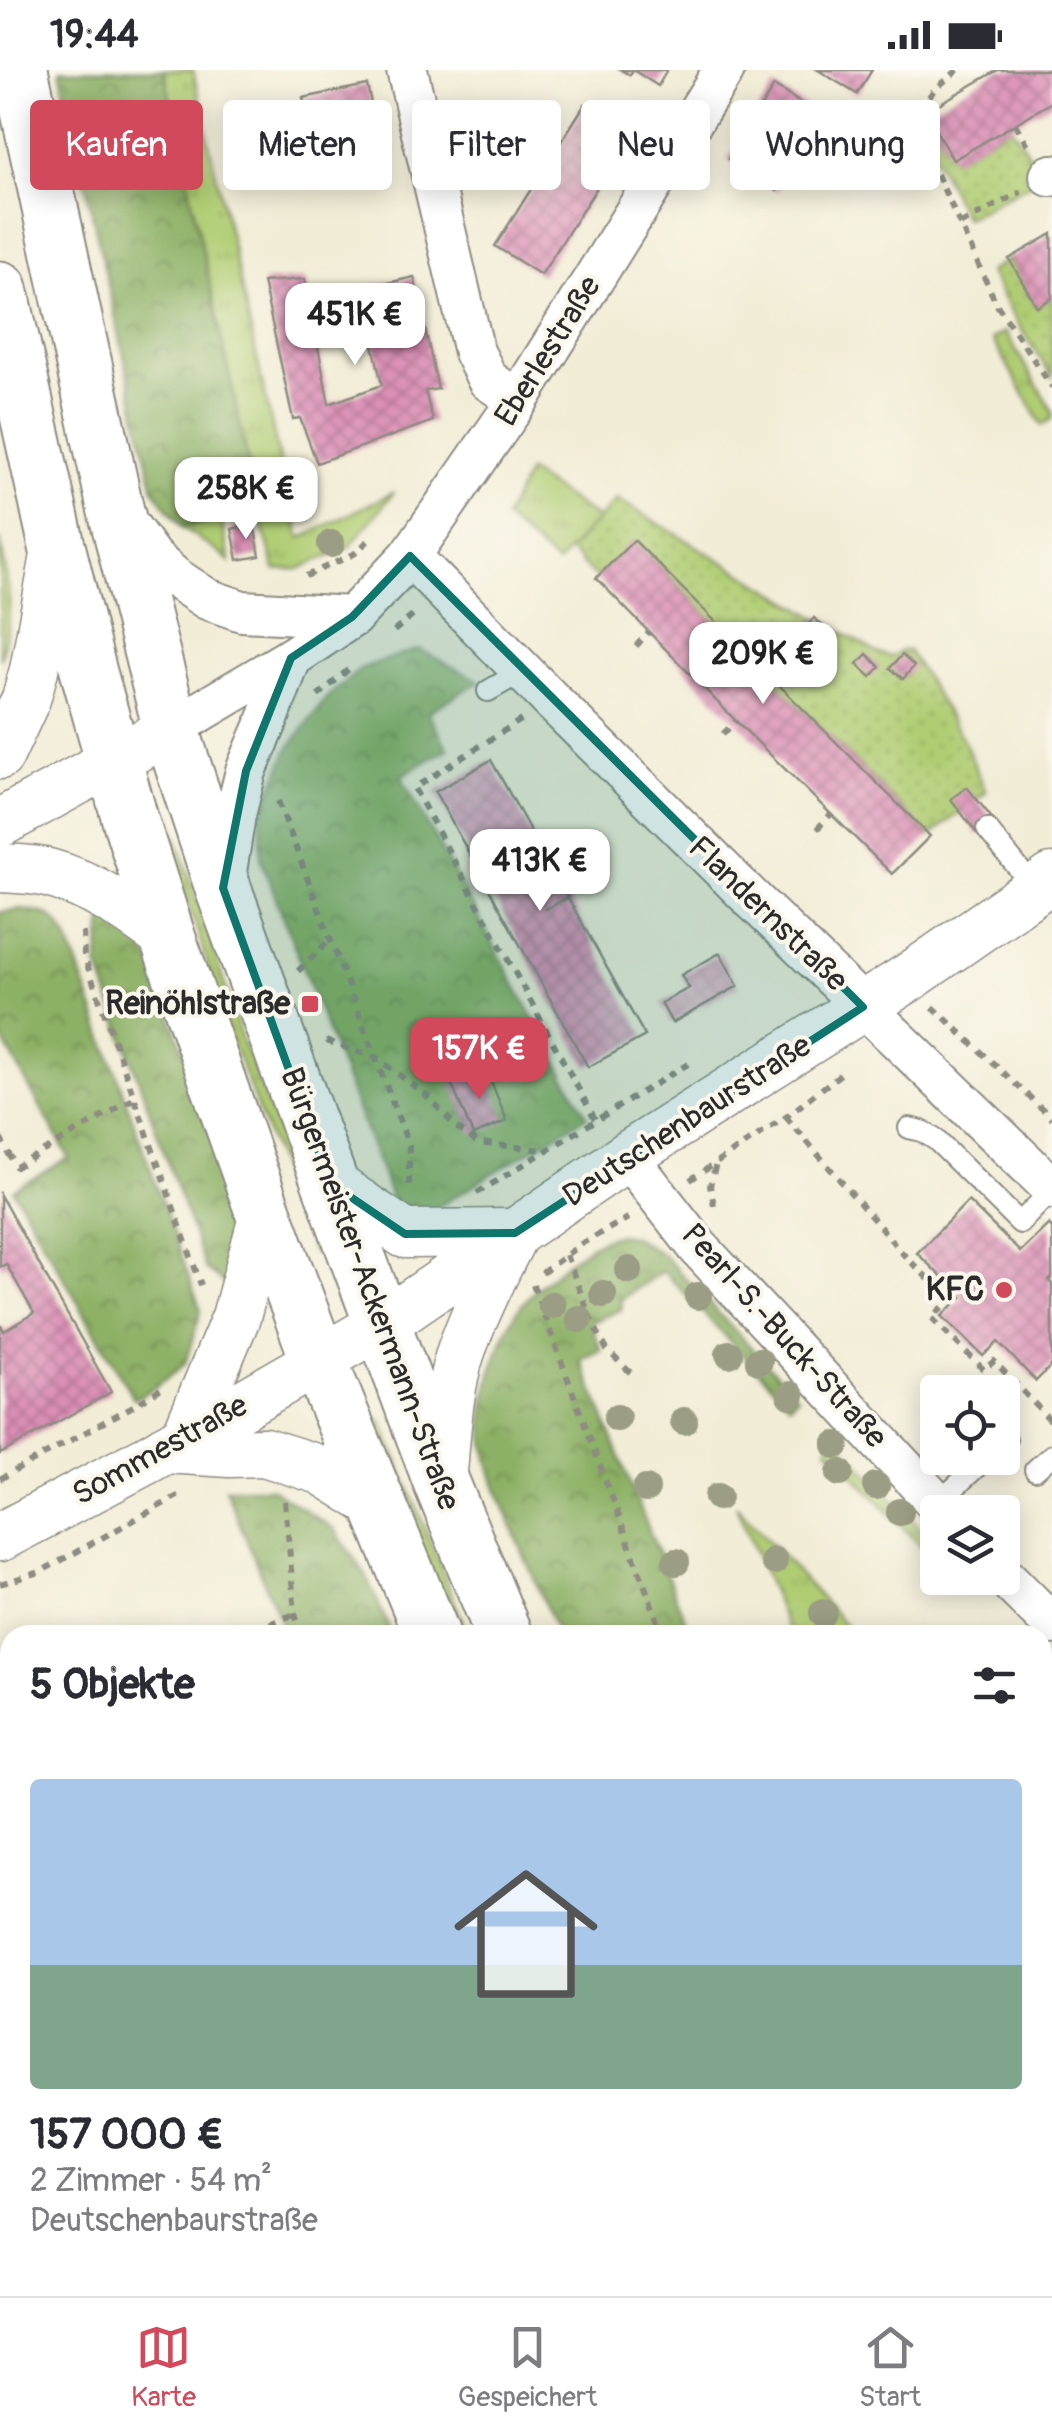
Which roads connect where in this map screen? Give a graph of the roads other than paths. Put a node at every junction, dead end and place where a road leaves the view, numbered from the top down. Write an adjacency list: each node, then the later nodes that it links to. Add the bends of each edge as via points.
1 (20, 70): 6 (main road, Bürgermeister-Ackermann-Straße)
2 (407, 70): 5 (street, via 474,352 488,380)
3 (724, 70): 5 (street, Eberlestraße)
4 (0, 289): 7 (main road, Bürgermeister-Ackermann-Straße)
5 (518, 400): 8 (street, Eberlestraße)
6 (115, 507): 9 (street, via 152,558 208,598 242,611); 13 (main road, Bürgermeister-Ackermann-Straße)
7 (56, 546): 14 (street, via 26,700); 15 (main road, Bürgermeister-Ackermann-Straße)
8 (410, 556): 9 (street, Eberlestraße); 11 (street, Flandernstraße)
9 (369, 628): 10 (street, Eberlestraße)
10 (291, 658): 13 (street, Eberlestraße); 20 (street, via 246,770)
11 (523, 672): 12 (lane); 22 (street, Flandernstraße)
12 (488, 691)
13 (170, 729): 15 (street); 20 (main road, Bürgermeister-Ackermann-Straße)
14 (0, 755)
15 (114, 762): 16 (street); 21 (main road, Bürgermeister-Ackermann-Straße)
16 (0, 823)
17 (986, 828): 19 (lane)
18 (0, 868): 21 (street, via 47,872 83,886)
19 (1043, 883): 22 (street, Deutschenbaurstraße, via 911,976)
20 (223, 888): 25 (main road, Bürgermeister-Ackermann-Straße)
21 (168, 939): 27 (main road, Bürgermeister-Ackermann-Straße)
22 (877, 1021): 24 (street, Deutschenbaurstraße); 26 (street, Flandernstraße)
23 (909, 1128): 26 (lane, via 936,1140 1027,1231)
24 (627, 1156): 28 (street, Deutschenbaurstraße); 36 (street, Pearl-S.-Buck-Straße, via 698,1246)
25 (330, 1184): 28 (street, via 405,1234); 29 (main road, Bürgermeister-Ackermann-Straße)
26 (1050, 1185)
27 (264, 1214): 30 (main road, Bürgermeister-Ackermann-Straße); 31 (street, via 236,1317)
28 (515, 1233): 29 (street, Deutschenbaurstraße); 35 (street, via 460,1354)
29 (382, 1324): 30 (street, Deutschenbaurstraße); 35 (main road, Bürgermeister-Ackermann-Straße)
30 (319, 1362): 31 (street, Sommestraße); 38 (main road, Bürgermeister-Ackermann-Straße)
31 (176, 1443): 38 (street, via 264,1452 321,1470); 39 (street, Sommestraße)
32 (1052, 1454): 33 (lane)
33 (1034, 1470)
34 (971, 1475): 37 (lane)
35 (442, 1484): 43 (main road, Bürgermeister-Ackermann-Straße)
36 (929, 1495)
37 (953, 1495)
38 (378, 1504): 42 (main road, Bürgermeister-Ackermann-Straße)
39 (0, 1537)
40 (1020, 1592): 41 (street)
41 (1052, 1624)
42 (428, 1625)
43 (500, 1625)

